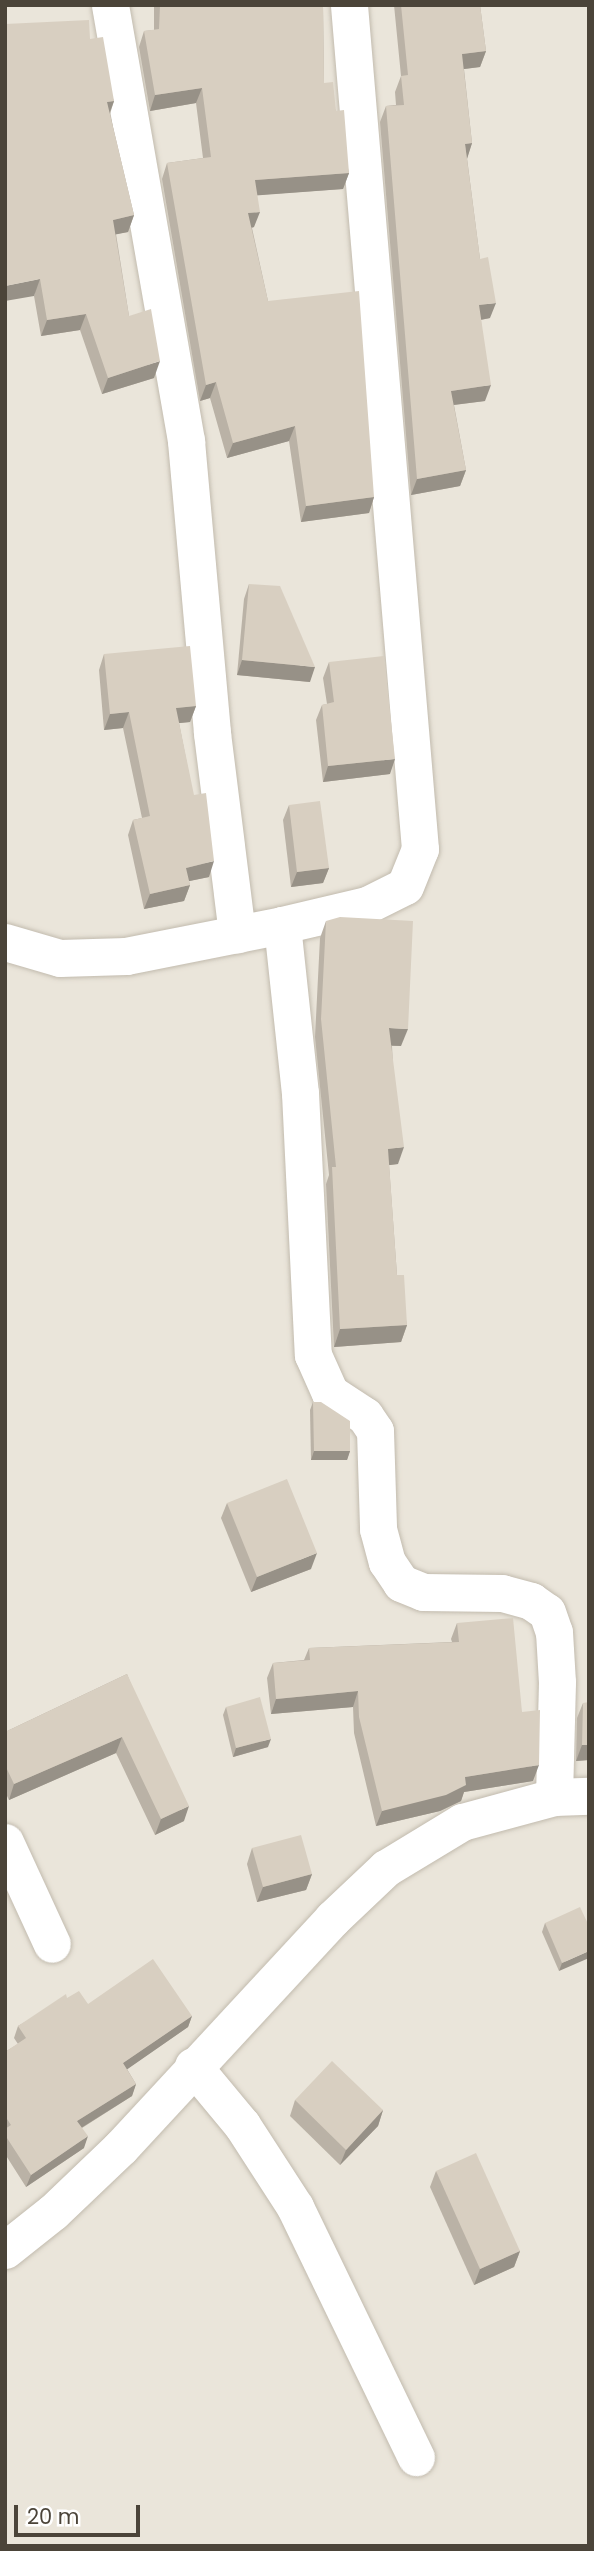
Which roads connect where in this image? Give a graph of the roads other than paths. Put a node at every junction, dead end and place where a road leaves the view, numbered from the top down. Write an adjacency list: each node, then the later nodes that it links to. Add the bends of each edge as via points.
1 (110, 5): 4 (street, via 186,441 212,733)
2 (349, 5): 3 (street, via 420,849 405,886 367,905)
3 (282, 925): 4 (street); 6 (street, via 303,1134 313,1355 330,1393 365,1416 375,1431 378,1529 387,1562 401,1583 423,1592 502,1593 531,1601 547,1612 554,1632)
4 (237, 934): 5 (street, via 127,956 60,958)
5 (5, 942)
6 (571, 1797): 9 (street, via 461,1822 386,1868)
7 (5, 1842): 8 (street)
8 (52, 1944)
9 (193, 2066): 10 (street, via 121,2147); 11 (street, via 242,2125 295,2207)
10 (5, 2250)
11 (416, 2457)

